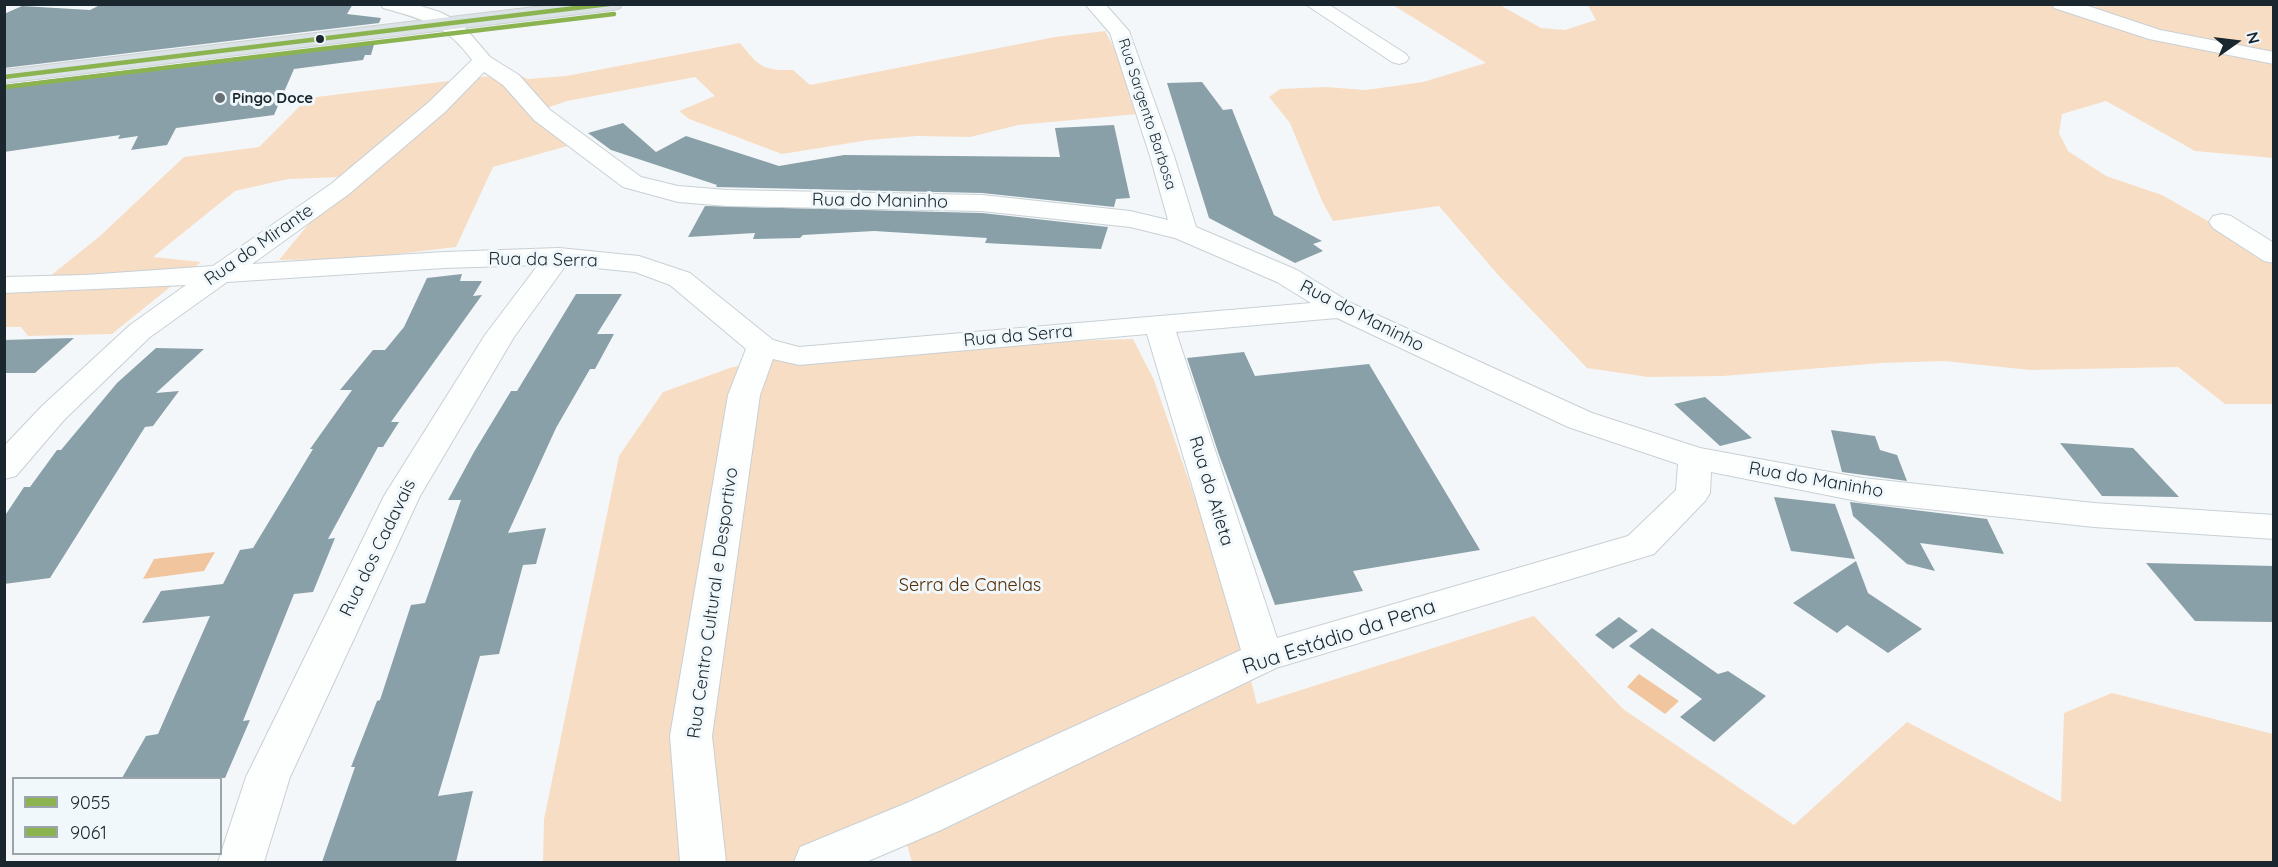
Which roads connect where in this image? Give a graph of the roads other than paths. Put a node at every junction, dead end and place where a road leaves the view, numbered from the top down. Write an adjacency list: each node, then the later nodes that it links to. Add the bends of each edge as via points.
1 (390, 4): 6 (street, via 443,19)
2 (613, 4): 6 (main road)
3 (1094, 4): 12 (street, Rua Sargento Barbosa, via 1119,31)
4 (1314, 4): 7 (street)
5 (2061, 4): 8 (street, via 2156,35)
6 (451, 25): 9 (street, via 470,41); 10 (main road)
7 (1399, 58)
8 (2274, 58)
9 (483, 61): 12 (street, Rua do Maninho, via 511,80 542,115 632,182 678,194 982,203 1130,219); 15 (street, Rua do Mirante, via 437,107 340,189)
10 (4, 77)
11 (2222, 222): 13 (street)
12 (1184, 232): 17 (street, Rua do Maninho, via 1287,276)
13 (2274, 255)
14 (559, 256): 15 (street, Rua da Serra); 19 (street, Rua da Serra, via 639,264 680,279); 24 (street, Rua dos Cadavais, via 500,335 402,496 268,777)
15 (217, 274): 16 (street, Rua da Serra); 21 (street, Rua do Mirante, via 140,331 53,413)
16 (4, 285)
17 (1341, 309): 18 (street, Rua da Serra); 20 (street, Rua do Maninho, via 1580,420)
18 (1159, 325): 19 (street, Rua da Serra, via 799,356); 23 (street, Rua do Atleta)
19 (762, 347): 25 (street, Rua Centro Cultural e Desportivo, via 744,395 691,736)
20 (1695, 458): 22 (street, Rua do Maninho, via 1862,490 2094,515); 23 (street, Rua Estádio da Pena, via 1693,494 1641,545)
21 (4, 468)
22 (2274, 527)
23 (1263, 657): 26 (street, Rua Estádio da Pena, via 925,816)
24 (241, 862)
25 (703, 862)
26 (817, 862)

